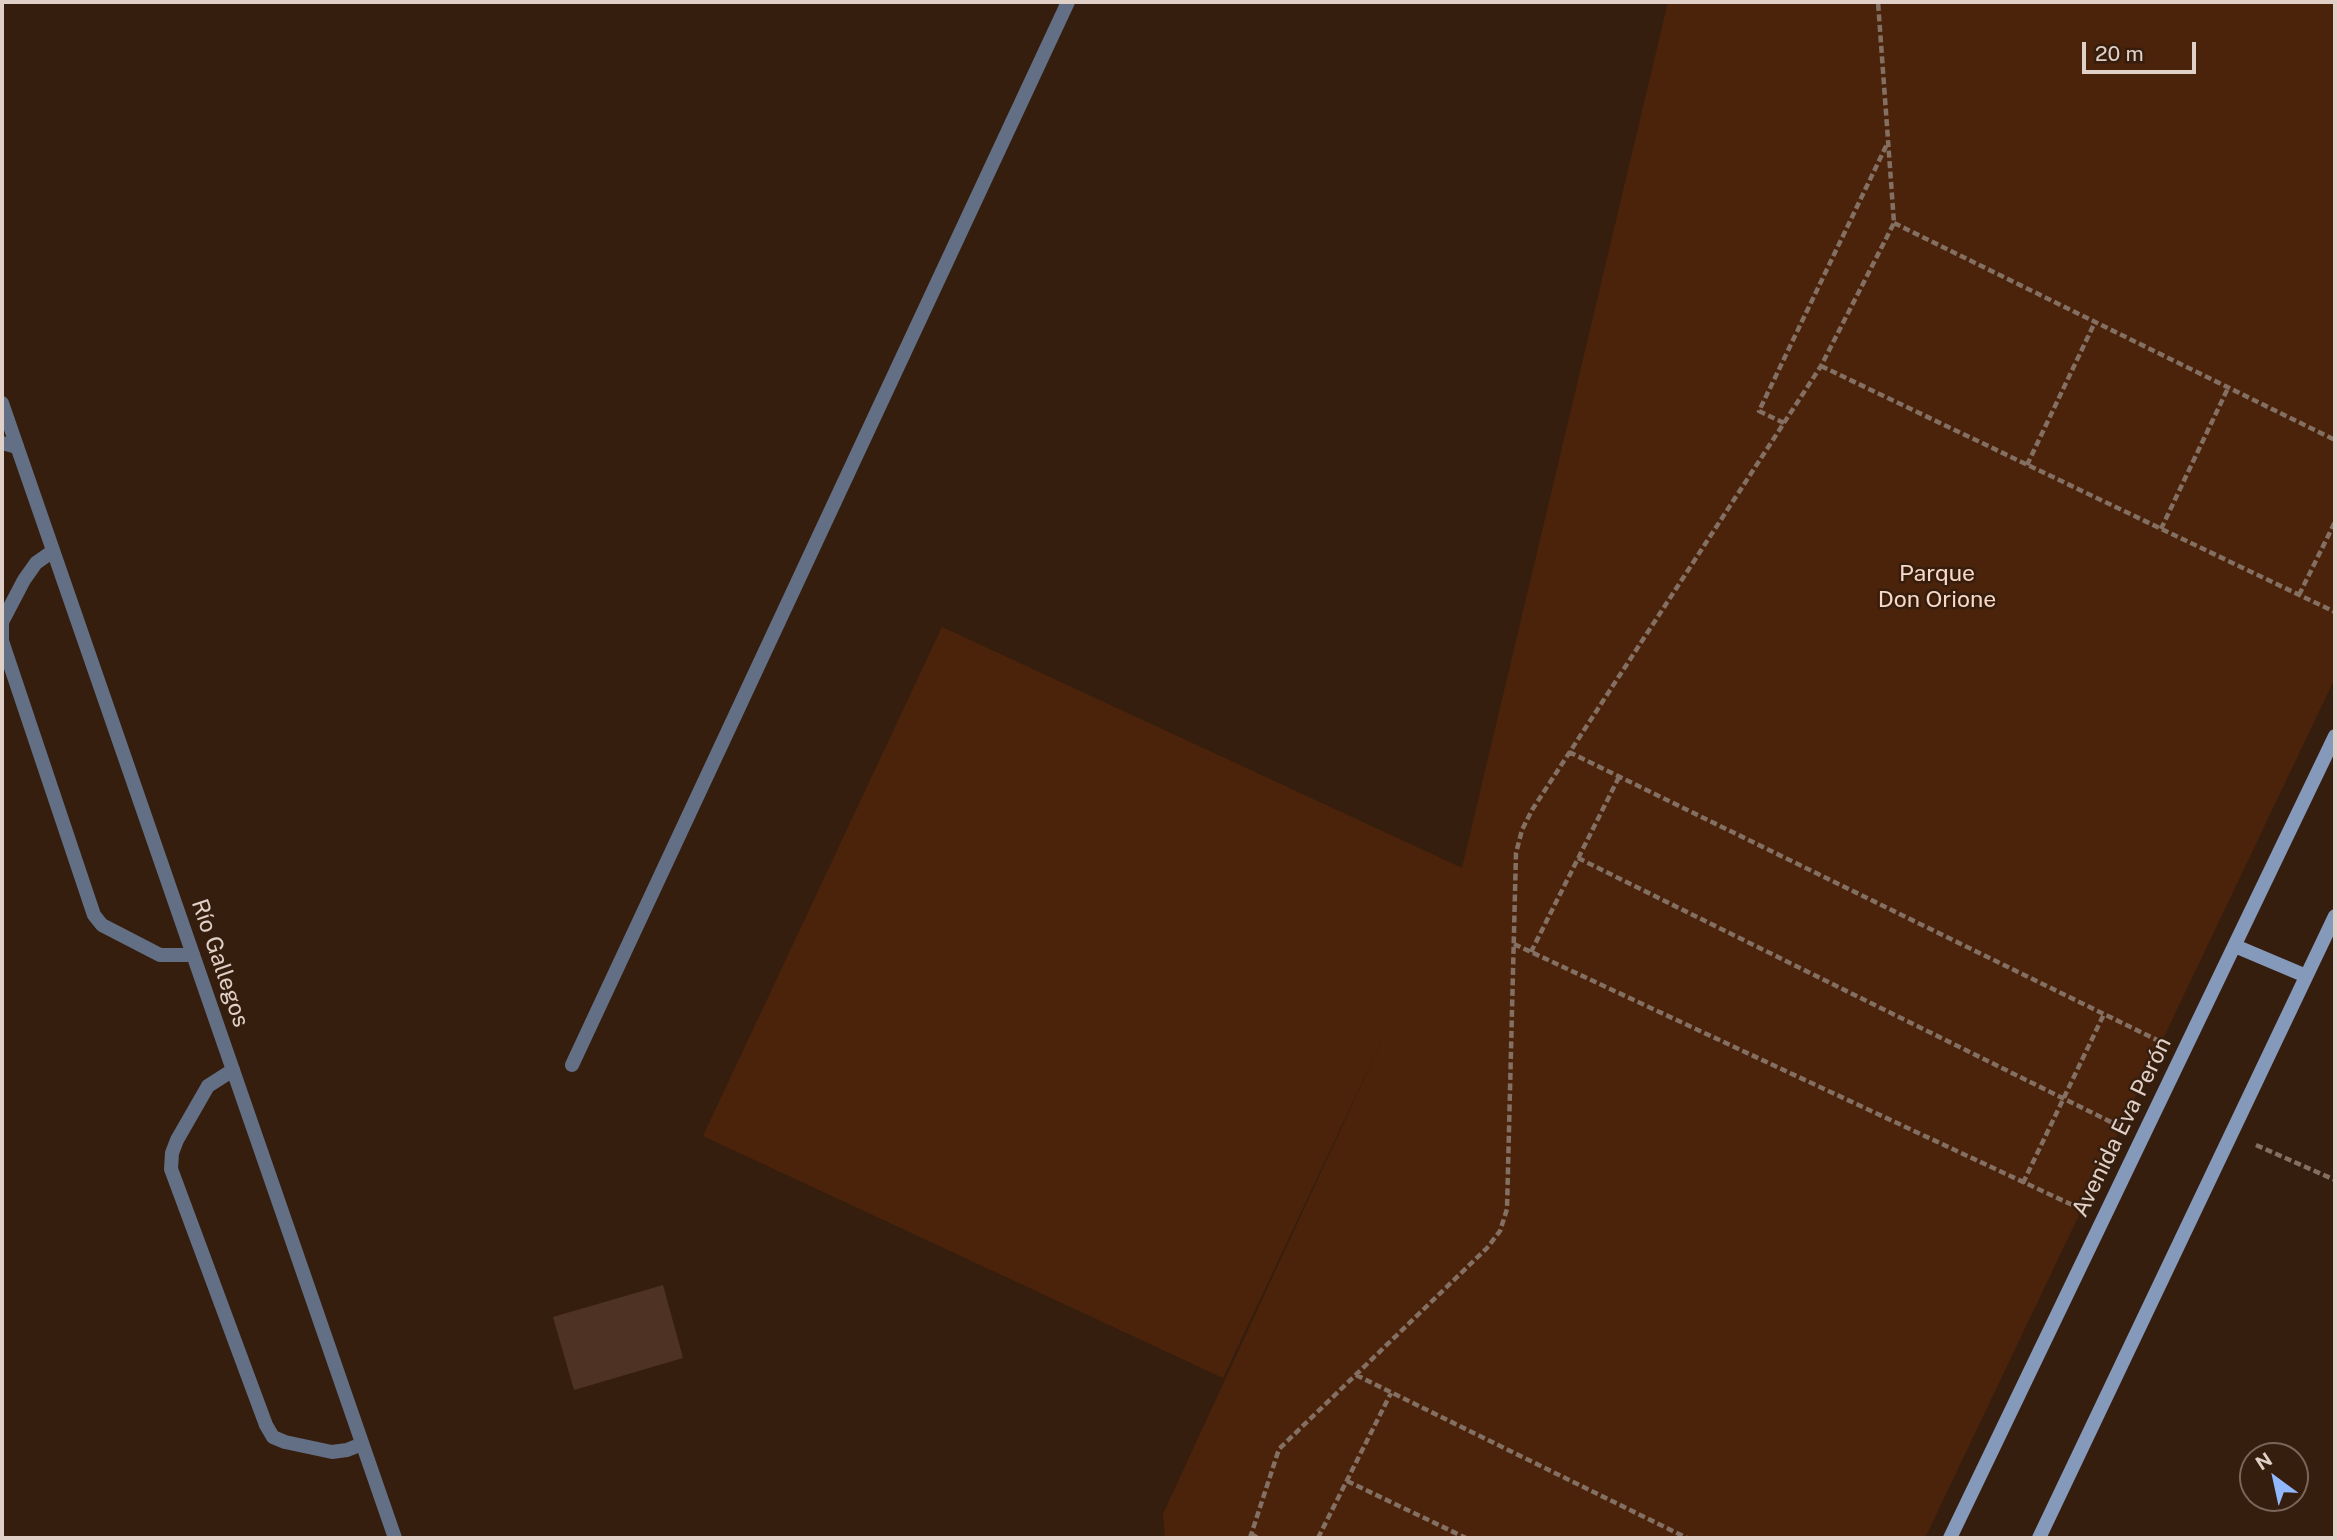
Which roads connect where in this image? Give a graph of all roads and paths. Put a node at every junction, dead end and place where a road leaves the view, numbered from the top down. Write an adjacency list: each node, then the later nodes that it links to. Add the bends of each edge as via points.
1 (1068, 2): 31 (street)
2 (1878, 2): 3 (path)
3 (1888, 141): 4 (path); 9 (path, via 1759,411)
4 (1894, 223): 5 (path); 6 (path)
5 (2095, 322): 7 (path); 13 (path)
6 (1821, 366): 9 (path); 13 (path)
7 (2228, 387): 10 (path); 15 (path)
8 (2, 403): 12 (street, Río Gallegos)
9 (1784, 423): 20 (path)
10 (2335, 440)
11 (2, 443): 12 (street)
12 (17, 447): 16 (street, Río Gallegos)
13 (2027, 465): 15 (path)
14 (2335, 525): 17 (path)
15 (2161, 529): 17 (path)
16 (53, 551): 27 (street, Río Gallegos); 27 (street, via 36,563 24,580 2,622 2,641 94,915 102,925 160,955)
17 (2299, 594): 18 (path)
18 (2335, 612)
19 (2335, 736): 25 (main road, Avenida Eva Perón)
20 (1569, 752): 21 (path); 24 (path, via 1522,830 1516,853)
21 (1619, 777): 22 (path); 29 (path)
22 (1578, 858): 26 (path); 33 (path)
23 (2335, 916): 28 (main road)
24 (1514, 944): 26 (path); 39 (path, via 1507,1209 1500,1231)
25 (2235, 946): 28 (main road); 30 (main road, Avenida Eva Perón)
26 (1531, 952): 37 (path)
27 (193, 955): 32 (street, Río Gallegos)
28 (2306, 976): 34 (main road)
29 (2104, 1014): 30 (path); 33 (path)
30 (2182, 1053): 35 (main road, Avenida Eva Perón)
31 (572, 1065)
32 (233, 1070): 41 (street, Río Gallegos); 41 (street, via 208,1086 177,1140 172,1169 273,1437 332,1452)
33 (2064, 1098): 35 (path); 37 (path)
34 (2231, 1134): 36 (path); 50 (main road)
35 (2142, 1137): 38 (main road, Avenida Eva Perón)
36 (2335, 1180)
37 (2023, 1183): 38 (path)
38 (2102, 1220): 49 (main road, Avenida Eva Perón)
39 (1356, 1375): 40 (path); 43 (path, via 1279,1449)
40 (1391, 1393): 42 (path); 48 (path)
41 (362, 1444): 44 (street, Río Gallegos)
42 (1347, 1480): 46 (path); 47 (path)
43 (1250, 1536): 45 (path)
44 (395, 1538)
45 (1258, 1538)
46 (1318, 1538)
47 (1466, 1538)
48 (1687, 1538)
49 (1950, 1538)
50 (2039, 1538)

